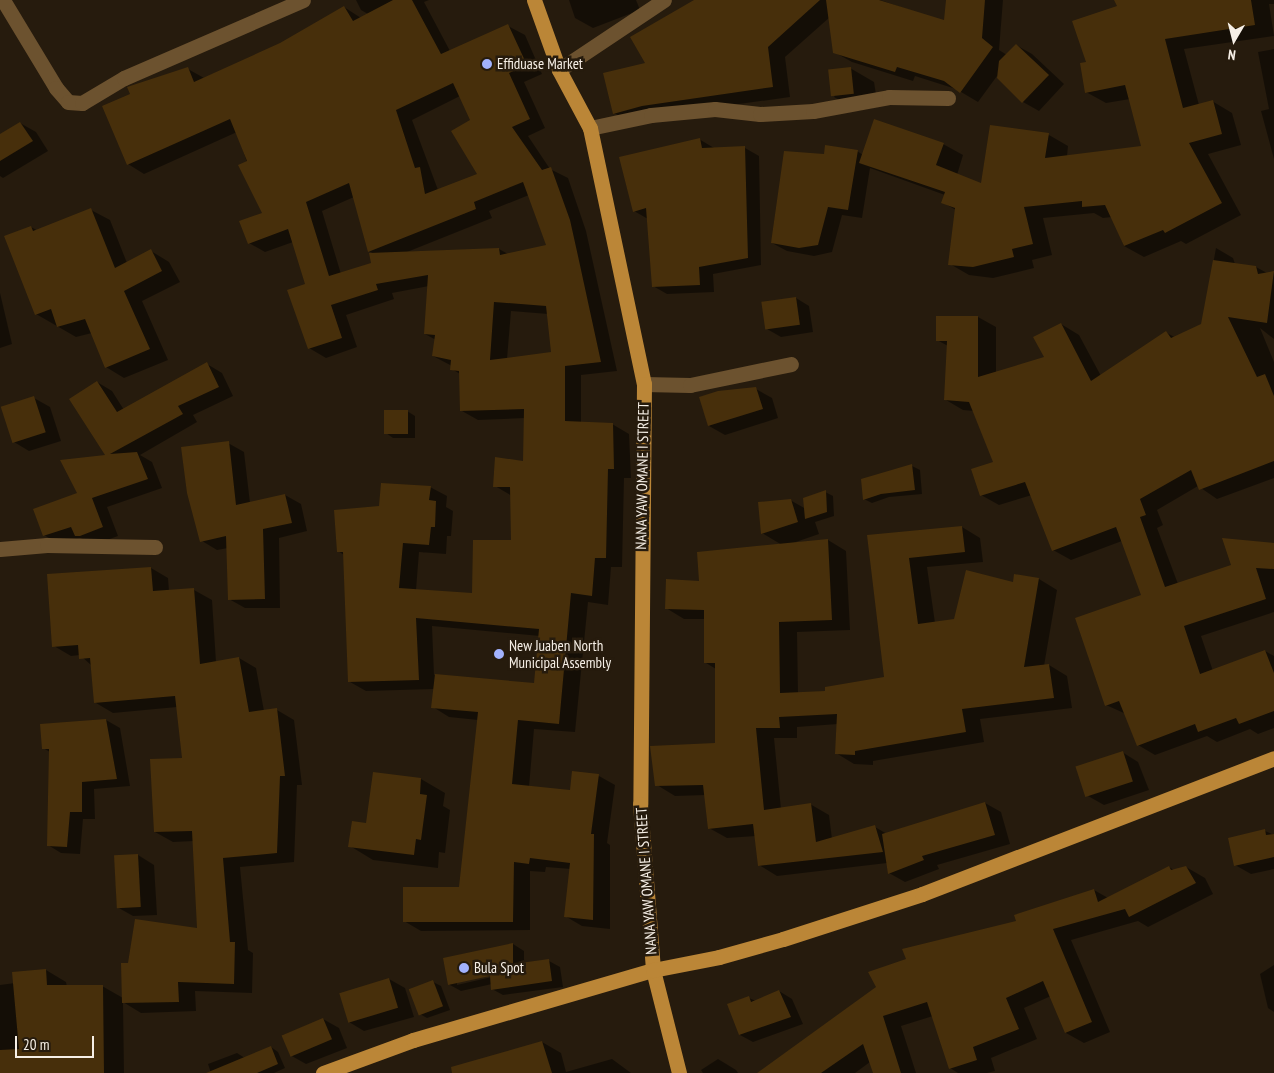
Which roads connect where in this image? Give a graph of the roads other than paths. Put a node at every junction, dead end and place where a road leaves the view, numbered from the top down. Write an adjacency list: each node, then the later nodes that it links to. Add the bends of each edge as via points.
1 (2, 0): 2 (street, via 56,88 68,102 82,103 124,78)
2 (303, 0)
3 (534, 0): 5 (main road, NANA YAW OMANE I STREET)
4 (664, 0): 5 (street)
5 (559, 70): 7 (main road, NANA YAW OMANE I STREET)
6 (948, 98): 7 (street, via 889,97 813,111 760,114 715,108 652,115)
7 (590, 128): 9 (main road, NANA YAW OMANE I STREET)
8 (791, 364): 9 (street, via 690,385)
9 (644, 384): 13 (main road, NANA YAW OMANE I STREET, via 640,804)
10 (155, 547): 11 (street, via 47,545)
11 (0, 549)
12 (1274, 758): 13 (main road, via 922,894 719,957)
13 (653, 970): 14 (main road, via 413,1040); 15 (main road, NANA YAW OMANE I STREET)
14 (323, 1073)
15 (679, 1073)

